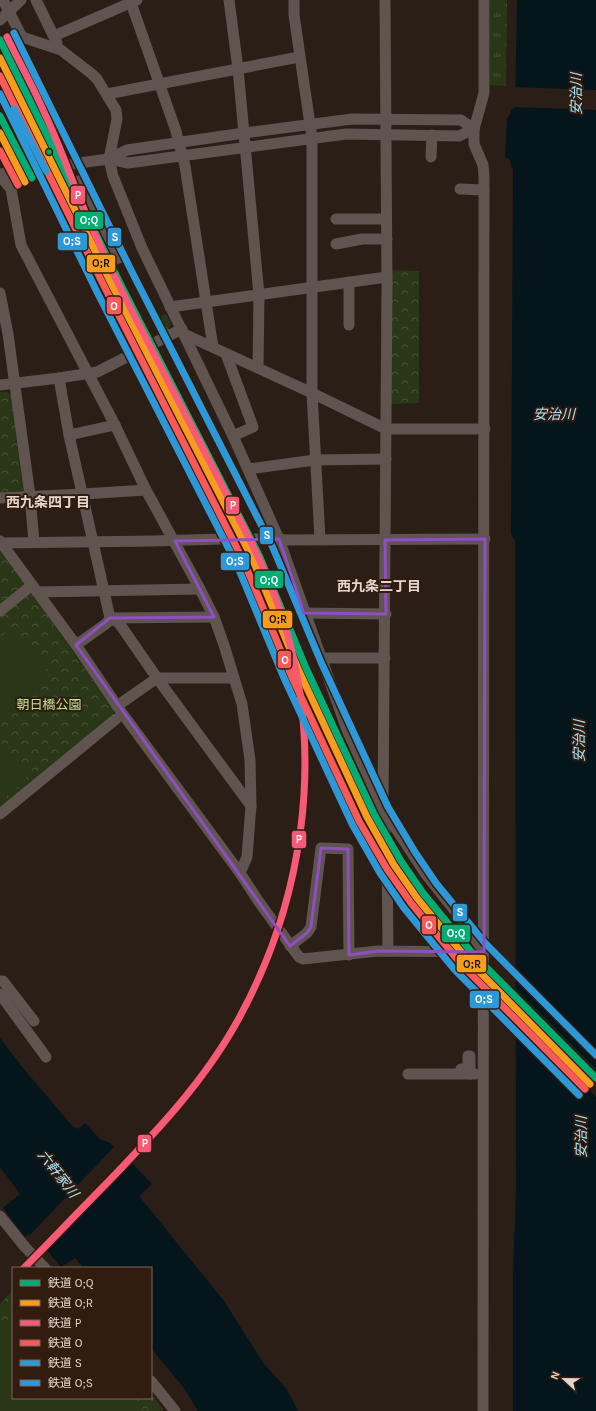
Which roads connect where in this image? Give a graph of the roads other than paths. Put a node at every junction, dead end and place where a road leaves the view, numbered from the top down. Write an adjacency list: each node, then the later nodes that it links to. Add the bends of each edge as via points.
1 (4, 0): 9 (street)
2 (21, 0): 9 (street)
3 (36, 0): 11 (street)
4 (229, 0): 14 (street)
5 (294, 0): 13 (street)
6 (385, 0): 17 (street)
7 (484, 0): 19 (street, via 484,93)
8 (133, 1): 11 (street); 15 (street)
9 (9, 11): 10 (street); 12 (street, via 22,37)
10 (0, 20)
11 (54, 36): 12 (street)
12 (61, 50): 16 (street, via 94,76)
13 (300, 57): 14 (street); 18 (street)
14 (238, 69): 15 (street); 20 (street)
15 (160, 85): 16 (street); 24 (street)
16 (107, 94): 28 (street, via 116,110 117,119)
17 (385, 119): 18 (street, via 352,119); 19 (street, via 461,120); 21 (street)
18 (310, 124): 20 (street); 23 (street)
19 (474, 130): 22 (street, via 458,136); 32 (street, via 474,144 483,165)
20 (244, 133): 24 (street); 25 (street)
21 (386, 134): 22 (street); 23 (street, via 346,134); 34 (street)
22 (432, 135): 27 (street)
23 (312, 138): 25 (street); 40 (street)
24 (179, 143): 26 (street); 28 (street, via 127,150)
25 (245, 147): 26 (street); 42 (street)
26 (182, 155): 28 (street, via 128,163); 43 (street)
27 (431, 157)
28 (109, 159): 29 (street); 44 (street, via 113,176 142,248)
29 (0, 175): 50 (street, via 11,189 21,246)
30 (78, 181): 37 (street, via 115,259)
31 (460, 189): 32 (street)
32 (484, 190): 57 (street)
33 (336, 219): 34 (street)
34 (386, 219): 35 (street)
35 (386, 239): 36 (street, via 362,239); 38 (street)
36 (336, 244)
37 (119, 258)
38 (387, 277): 39 (street); 56 (street)
39 (349, 282): 40 (street); 45 (street)
40 (312, 288): 42 (street); 54 (street)
41 (0, 293): 52 (street)
42 (259, 294): 43 (street); 49 (street)
43 (206, 302): 44 (street); 47 (street)
44 (170, 307): 46 (street)
45 (349, 325)
46 (183, 332): 47 (street); 50 (street, via 97,372); 59 (street)
47 (213, 347): 48 (street)
48 (226, 354): 49 (street); 59 (street, via 253,428)
49 (258, 368): 54 (street)
50 (87, 374): 51 (street); 55 (street)
51 (59, 378): 52 (street); 58 (street)
52 (14, 383): 53 (street); 65 (street)
53 (0, 385)
54 (312, 393): 56 (street); 61 (street)
55 (115, 425): 58 (street); 63 (street)
56 (386, 429): 57 (street); 60 (street)
57 (485, 429): 69 (street)
58 (69, 434): 64 (street)
59 (233, 436): 62 (street)
60 (386, 459): 61 (street); 70 (street)
61 (315, 460): 62 (street); 68 (street)
62 (248, 469): 67 (street)
63 (146, 490): 64 (street); 72 (street)
64 (83, 494): 65 (street); 71 (street)
65 (30, 496): 66 (street); 74 (street)
66 (0, 498)
67 (279, 539): 68 (street); 72 (street); 79 (street)
68 (320, 539): 70 (street)
69 (485, 539): 70 (street); 96 (street)
70 (385, 540): 80 (street)
71 (94, 541): 72 (street); 74 (street); 77 (street)
72 (175, 541): 76 (street)
73 (1, 542): 74 (street); 75 (street)
74 (34, 542)
75 (34, 588): 77 (street); 78 (street); 83 (street)
76 (200, 588): 77 (street); 81 (street)
77 (104, 590): 82 (street)
78 (0, 611)
79 (304, 613): 80 (street); 84 (street)
80 (386, 614): 85 (street)
81 (214, 617): 82 (street); 87 (street)
82 (110, 618): 83 (street, via 107,623); 86 (street, via 119,623)
83 (76, 645): 88 (street)
84 (320, 658): 85 (street); 91 (street, via 347,730)
85 (385, 658): 91 (street)
86 (157, 678): 87 (street); 88 (street); 90 (street)
87 (234, 678): 90 (street, via 242,704 250,760)
88 (117, 706): 93 (street)
89 (116, 719): 92 (street)
90 (251, 806): 93 (street, via 246,857)
91 (383, 809): 95 (street, via 388,852); 96 (street, via 425,873 468,926)
92 (0, 814)
93 (240, 873): 94 (street)
94 (290, 946): 97 (street, via 303,959); 97 (street, via 311,927 321,848 348,850)
95 (388, 951): 96 (street); 97 (street)
96 (484, 952): 108 (street)
97 (349, 955)
98 (0, 981): 100 (street, via 3,981)
99 (0, 994): 101 (street)
100 (34, 1021)
101 (46, 1057)
102 (469, 1072): 103 (street)
103 (408, 1074)
104 (0, 1216): 105 (street)
105 (44, 1267)
106 (152, 1382): 107 (street)
107 (175, 1411)
108 (483, 1411)

